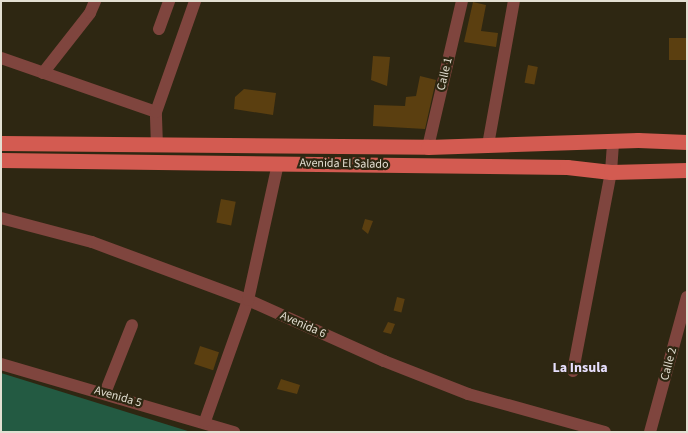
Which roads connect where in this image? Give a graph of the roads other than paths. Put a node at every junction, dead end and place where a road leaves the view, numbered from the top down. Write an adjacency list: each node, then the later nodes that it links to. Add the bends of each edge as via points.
1 (95, 1): 8 (street, via 90,13)
2 (168, 1): 6 (street)
3 (195, 1): 9 (street)
4 (462, 1): 15 (street, Calle 1)
5 (514, 1): 13 (street)
6 (159, 29)
7 (1, 58): 8 (street)
8 (43, 73): 9 (street)
9 (156, 112): 14 (street)
10 (613, 141): 11 (main road, Avenida El Salado); 13 (main road, Avenida El Salado); 19 (street)
11 (687, 142)
12 (1, 143): 14 (main road, Avenida El Salado)
13 (488, 145): 15 (main road, Avenida El Salado)
14 (157, 146): 15 (main road, Avenida El Salado)
15 (428, 147)
16 (1, 160): 17 (main road, Avenida El Salado)
17 (278, 164): 19 (main road, Avenida El Salado, via 567,167); 22 (street)
18 (687, 170): 19 (main road, Avenida El Salado)
19 (611, 172): 25 (street)
20 (1, 218): 22 (street, Avenida 6, via 92,242)
21 (687, 296): 30 (street, Calle 2)
22 (248, 300): 27 (street); 29 (street, Avenida 6, via 384,361 468,394)
23 (132, 325): 26 (street)
24 (1, 364): 26 (street, Avenida 5)
25 (573, 371)
26 (105, 393): 27 (street, Avenida 5)
27 (204, 421): 28 (street, Avenida 5)
28 (234, 432)
29 (605, 432)
30 (650, 432)

